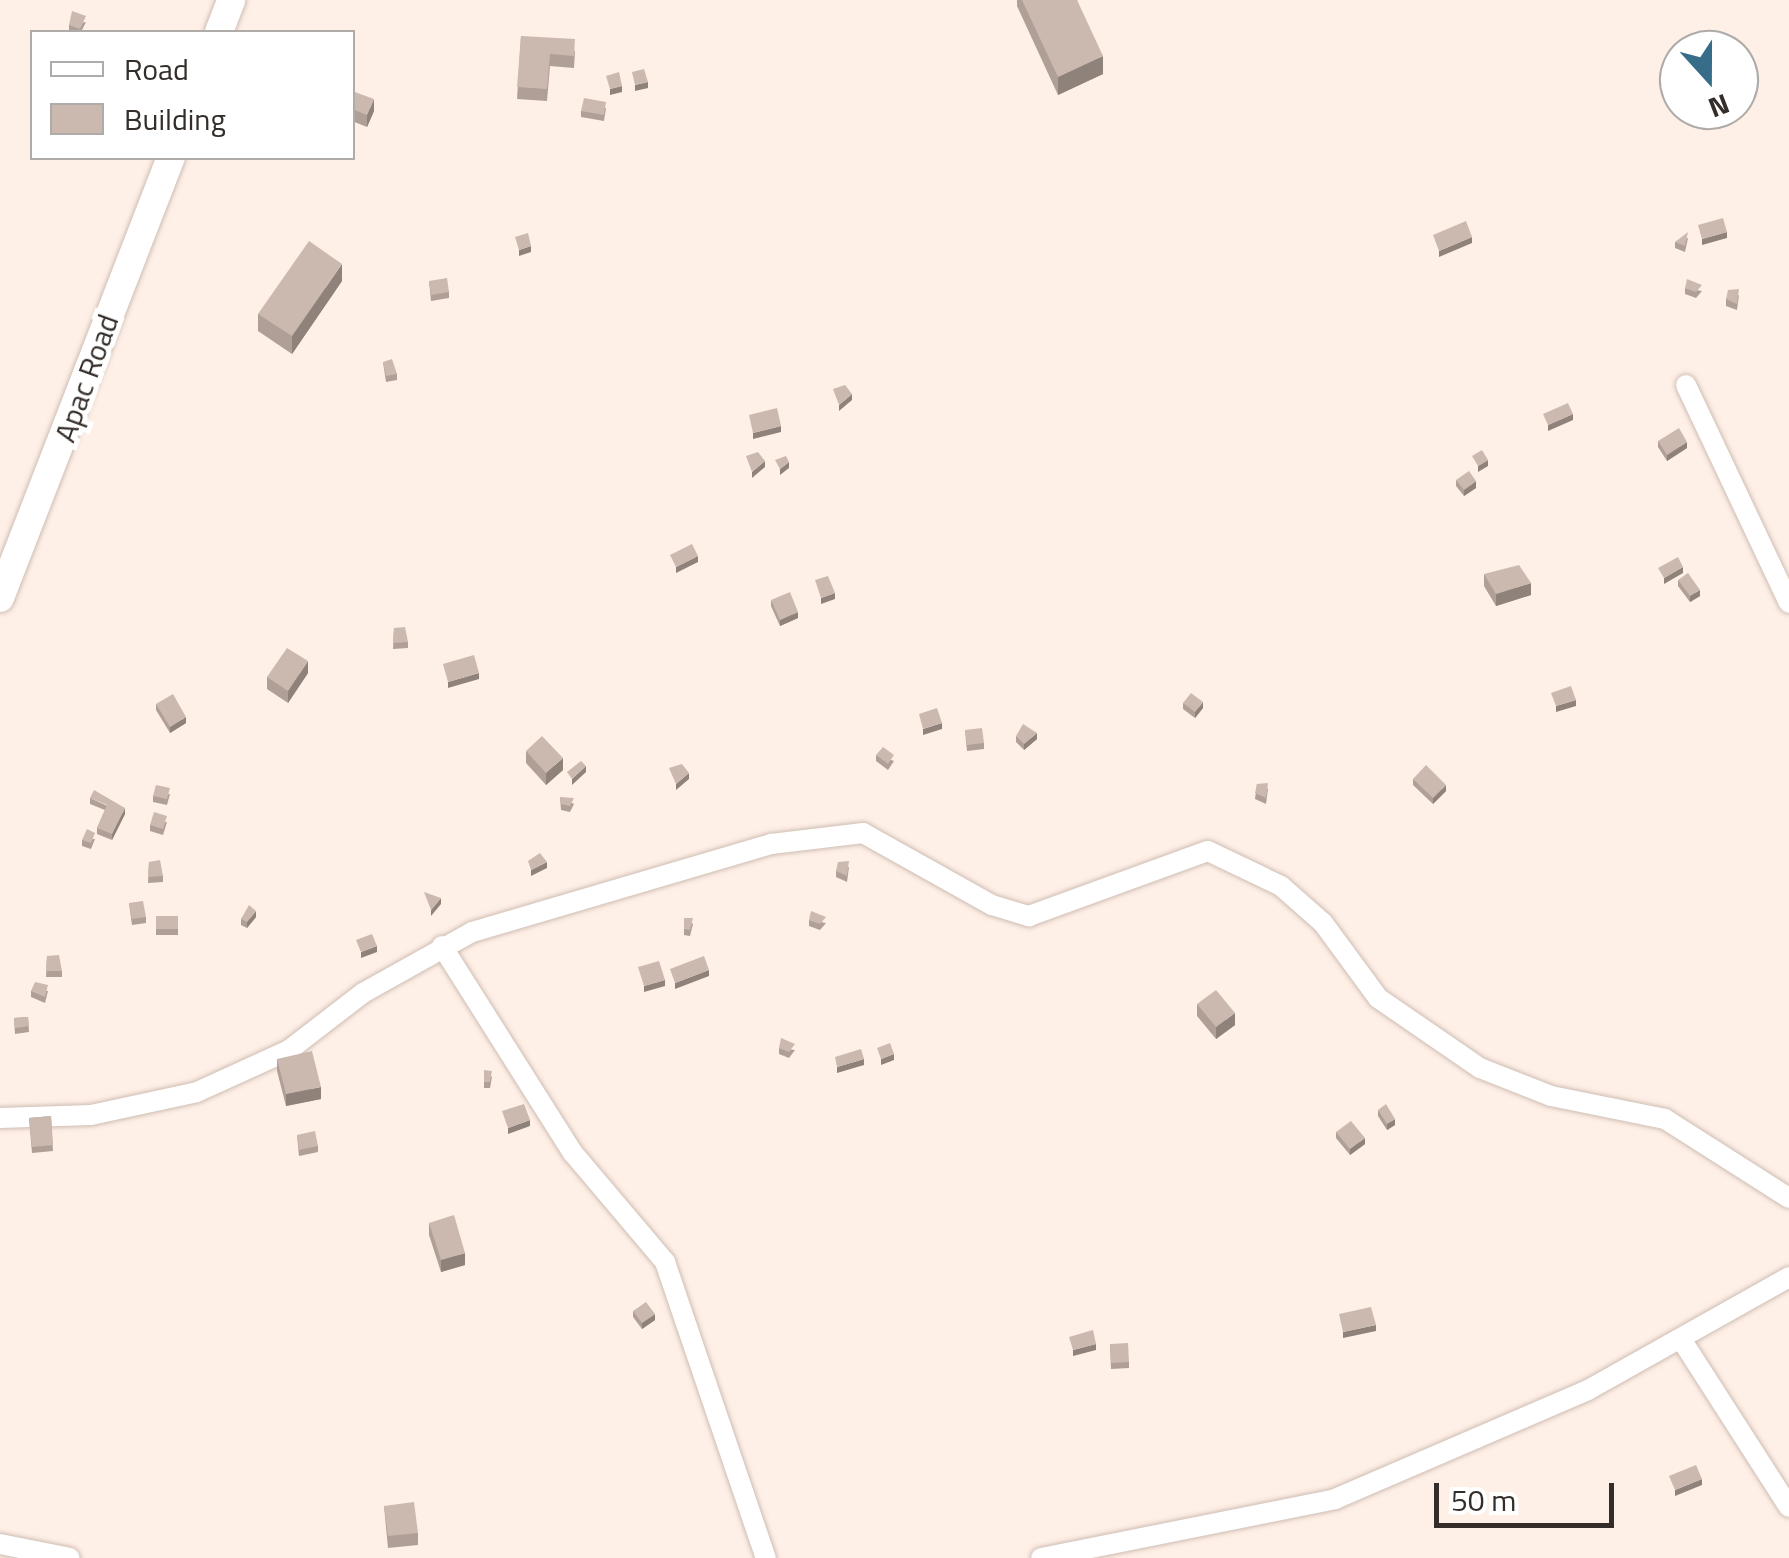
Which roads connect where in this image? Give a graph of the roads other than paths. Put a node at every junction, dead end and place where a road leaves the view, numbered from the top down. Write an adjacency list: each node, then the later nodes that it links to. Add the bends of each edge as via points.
1 (230, 0): 2 (main road)
2 (220, 30)
3 (170, 160): 5 (main road, Apac Road)
4 (1686, 385): 6 (street)
5 (0, 598)
6 (1789, 603)
7 (442, 946): 8 (street, via 289,1050 214,1085 146,1107); 9 (street, via 771,844 835,833 863,834 992,906 1030,916 1208,851 1281,886 1323,923 1378,998 1480,1068 1551,1096 1665,1119); 15 (street, via 573,1153 665,1262)
8 (0, 1118)
9 (1789, 1198)
10 (1789, 1277): 11 (street)
11 (1683, 1342): 12 (street); 16 (street, via 1335,1499)
12 (1789, 1507)
13 (0, 1544): 14 (street)
14 (70, 1558)
15 (766, 1558)
16 (1041, 1558)

